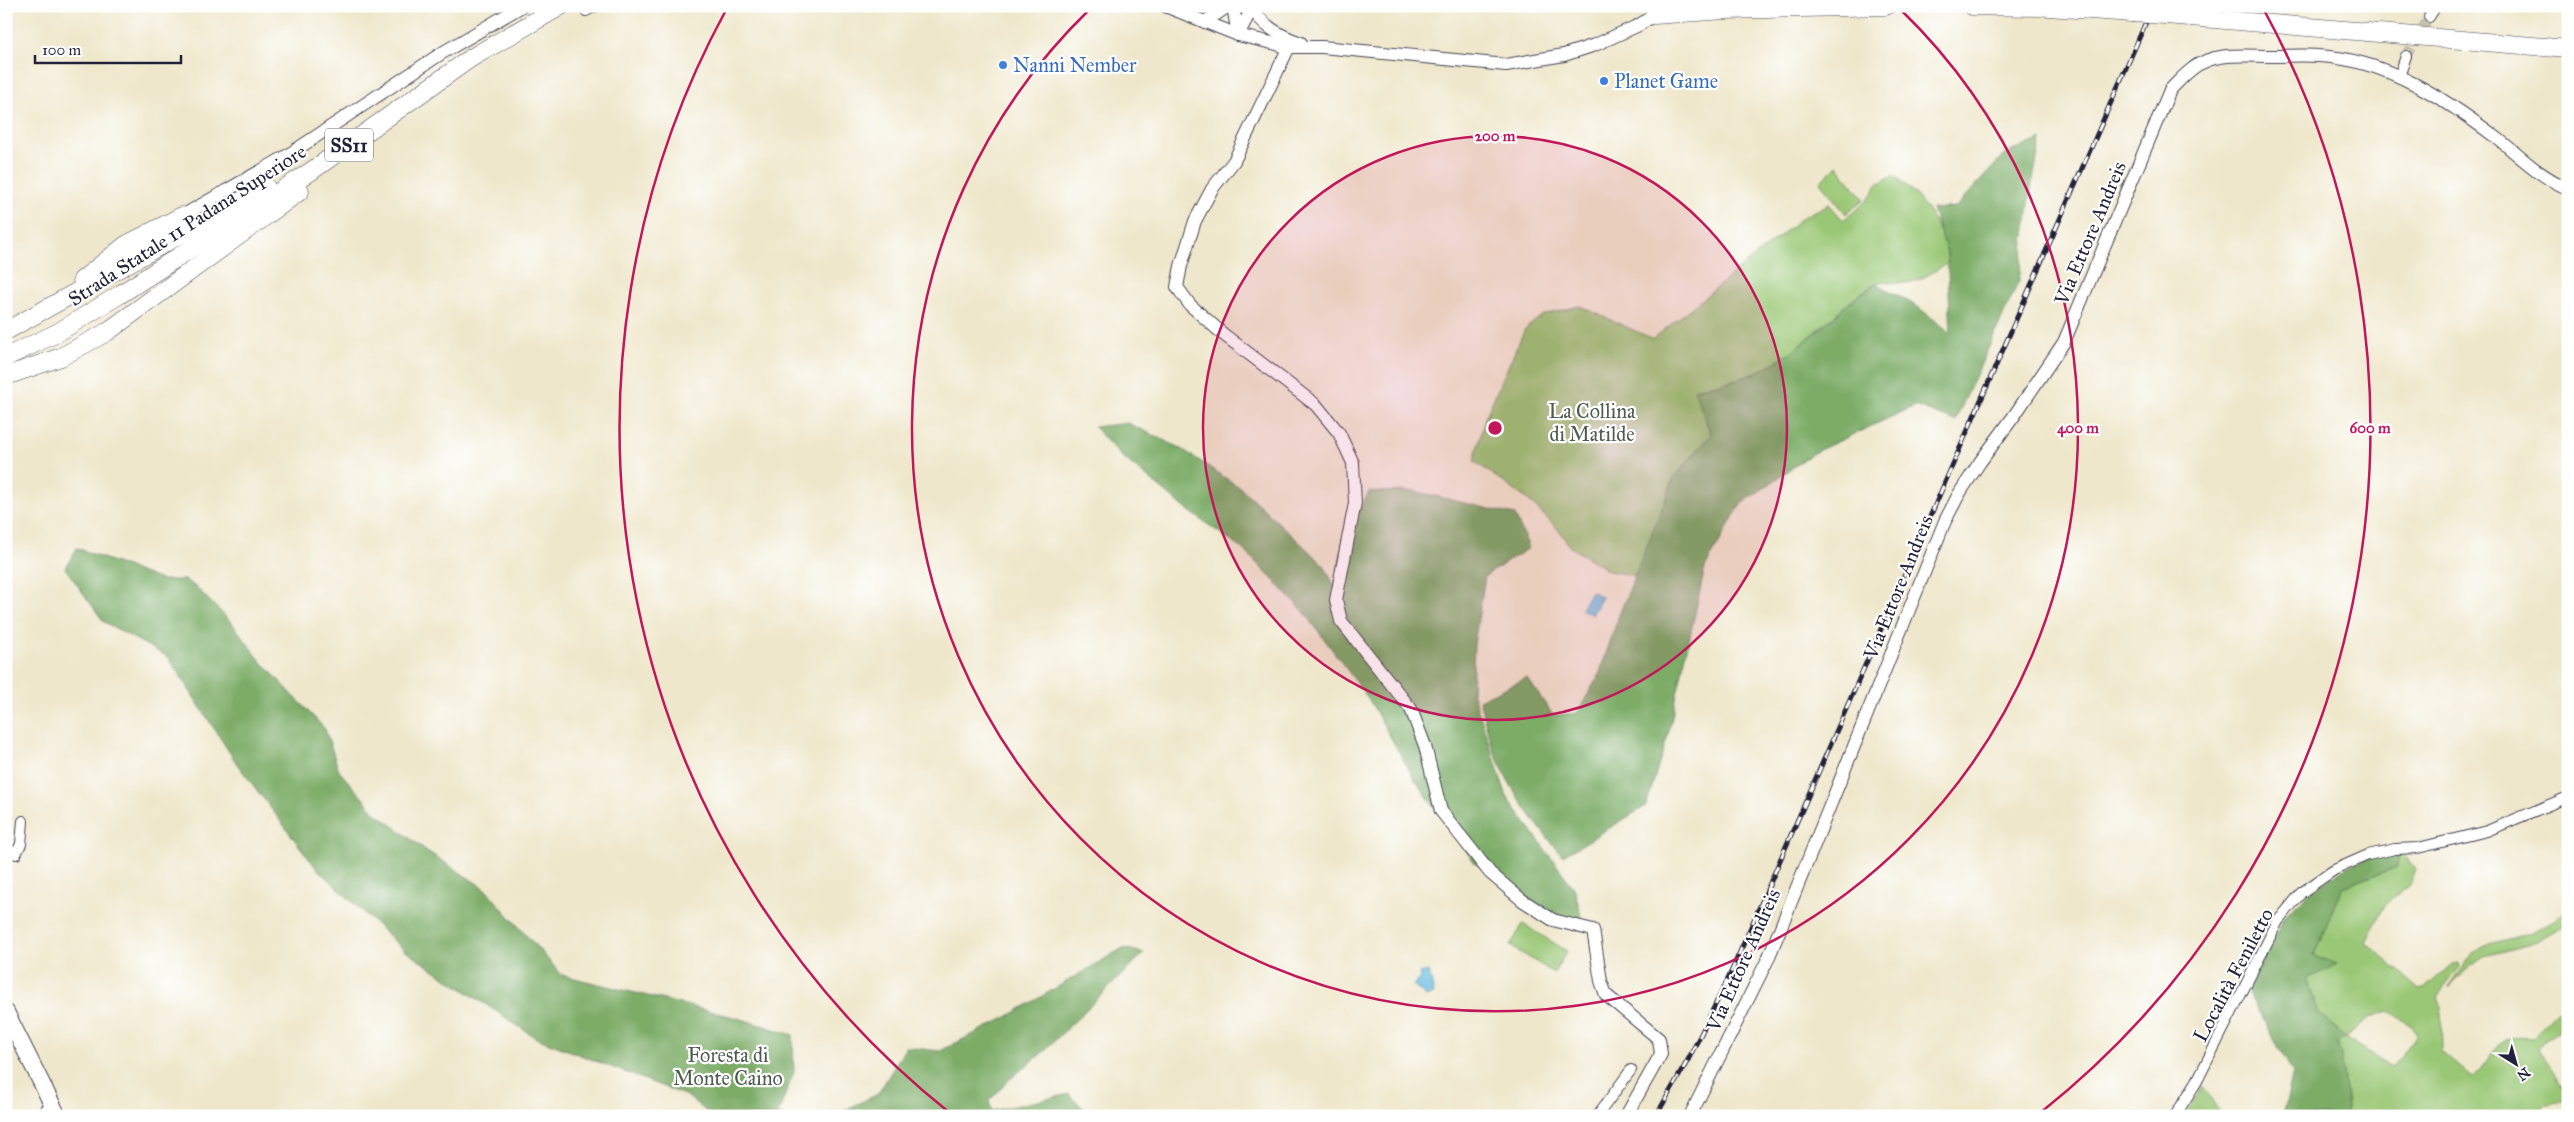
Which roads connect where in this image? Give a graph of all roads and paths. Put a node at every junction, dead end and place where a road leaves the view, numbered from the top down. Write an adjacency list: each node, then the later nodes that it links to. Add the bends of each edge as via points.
1 (522, 6): 26 (street, via 442,54 285,157)
2 (562, 6): 21 (highway, Strada Statale 11 Padana Superiore / SS11)
3 (596, 6): 12 (street)
4 (1165, 6): 15 (street)
5 (1228, 6): 15 (street)
6 (1232, 6): 16 (street)
7 (1250, 6): 16 (street); 18 (street, via 1271,29)
8 (1886, 6): 13 (highway)
9 (1972, 6): 10 (highway)
10 (2038, 6): 19 (highway, bridge)
11 (2436, 6): 14 (street)
12 (586, 11)
13 (1661, 11): 18 (street, via 1595,45 1564,55 1506,65)
14 (2429, 17)
15 (1205, 22): 16 (street)
16 (1238, 35): 17 (street)
17 (1289, 46): 18 (street); 38 (street, via 1234,161 1212,189 1196,221 1177,287 1190,305 1223,334 1316,405 1339,433 1353,464 1355,503 1336,600 1341,621 1411,710 1441,811 1490,873 1522,900 1553,920 1594,930 1600,981 1606,995 1659,1039 1661,1054)
18 (1313, 47)
19 (2568, 48)
20 (2406, 56): 22 (street)
21 (472, 58): 27 (highway, via 430,78 296,170); 28 (highway, Strada Statale 11 Padana Superiore / SS11, via 310,172 119,295 57,333); 29 (highway, via 413,109 122,322 61,357)
22 (2399, 77): 23 (street, via 2468,116); 39 (street, Via Ettore Andreis, via 2380,68 2319,56 2228,56 2193,67 2170,90 2064,342 1980,462 1945,521 1768,959)
23 (2551, 182): 24 (street); 25 (street)
24 (2568, 188)
25 (2568, 195)
26 (182, 216): 27 (highway, via 126,245 73,287)
27 (12, 328)
28 (6, 357)
29 (6, 376)
30 (2568, 797): 40 (street, Località Feniletto, via 2487,831 2418,848 2368,855 2334,870 2300,893 2278,921 2197,1081)
31 (23, 821): 32 (street, via 21,844 16,854)
32 (6, 847)
33 (6, 1012): 36 (main road)
34 (6, 1030): 36 (main road)
35 (1631, 1070): 37 (street)
36 (49, 1114)
37 (1597, 1116)
38 (1626, 1116)
39 (1690, 1116)
40 (2175, 1116)

